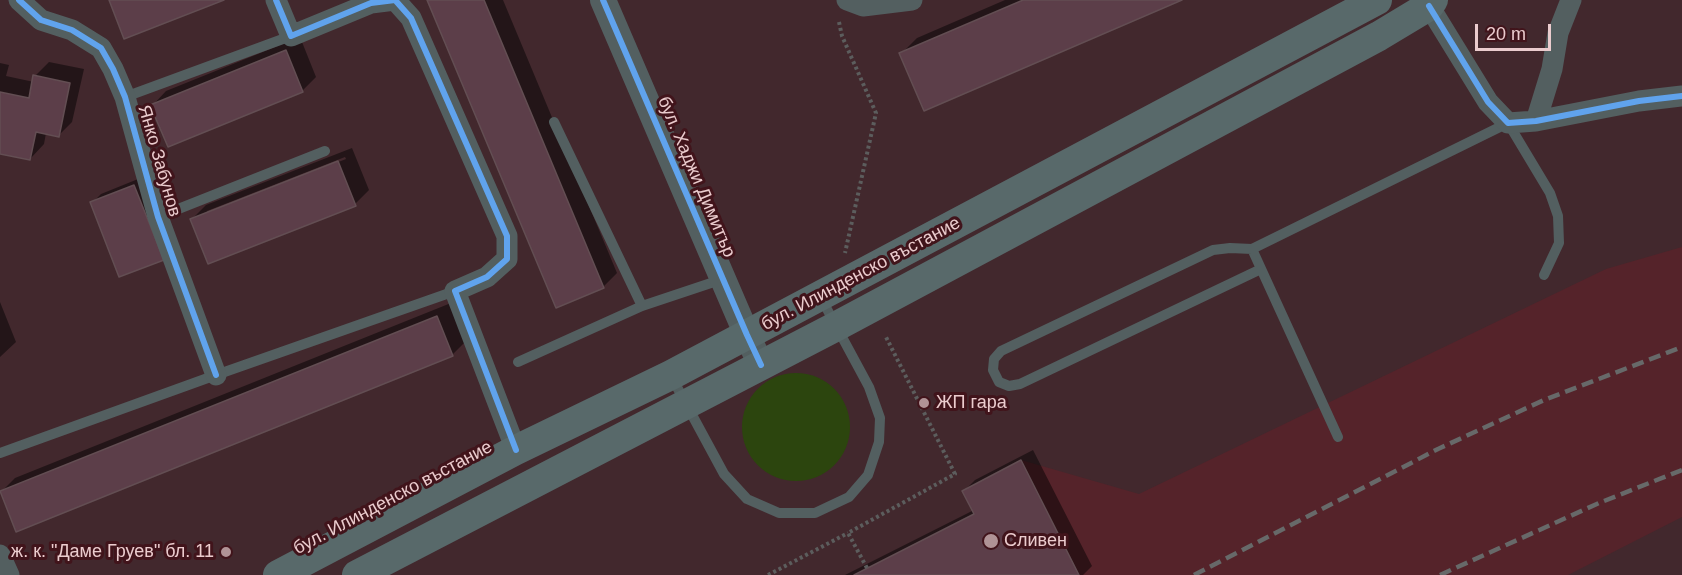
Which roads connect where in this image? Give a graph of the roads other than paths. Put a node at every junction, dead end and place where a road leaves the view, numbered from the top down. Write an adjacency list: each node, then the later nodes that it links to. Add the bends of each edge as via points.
1 (19, 0): 11 (street, Янко Забунов, via 41,20 72,30 101,48)
2 (276, 0): 9 (street)
3 (603, 0): 20 (street, бул. Хаджи Димитър)
4 (912, 0): 8 (street)
5 (1377, 0): 22 (main road, бул. Илинденско въстание)
6 (1570, 0): 12 (street)
7 (1431, 3): 14 (street, via 1488,102); 24 (main road, бул. Илинденско въстание, via 1379,36)
8 (843, 9)
9 (291, 36): 11 (lane); 21 (street, via 371,3 395,0 411,18 507,236 507,260 487,277)
10 (1682, 96): 12 (street)
11 (125, 97): 16 (street, Янко Забунов)
12 (1536, 121): 14 (street)
13 (554, 122): 23 (lane)
14 (1508, 123): 17 (lane); 19 (lane, via 1550,192 1558,216 1559,243)
15 (325, 151): 16 (lane)
16 (158, 217): 28 (street, Янко Забунов)
17 (1252, 249): 18 (lane); 18 (lane, via 1213,250 1001,351 994,359 993,370 999,382 1009,386 1020,384)
18 (1262, 269): 31 (lane)
19 (1544, 275)
20 (723, 279): 23 (lane); 25 (street, бул. Хаджи Димитър)
21 (455, 291): 28 (lane); 32 (street)
22 (819, 295): 24 (lane); 25 (main road, бул. Илинденско въстание)
23 (642, 306): 26 (lane)
24 (835, 327): 27 (main road, бул. Илинденско въстание); 30 (lane, via 869,387 880,418 879,442 868,475 849,497 815,513 779,513 747,499 724,474)
25 (747, 335): 27 (street, бул. Хаджи Димитър); 29 (main road, бул. Илинденско въстание)
26 (518, 362)
27 (762, 365): 30 (main road, бул. Илинденско въстание)
28 (216, 375): 33 (lane)
29 (671, 375): 30 (lane); 32 (main road, бул. Илинденско въстание)
30 (686, 405): 37 (main road, бул. Илинденско въстание)
31 (1338, 437)
32 (516, 450): 36 (main road, бул. Илинденско въстание)
33 (0, 453)
34 (0, 555): 35 (street)
35 (9, 575)
36 (278, 575)
37 (357, 575)

